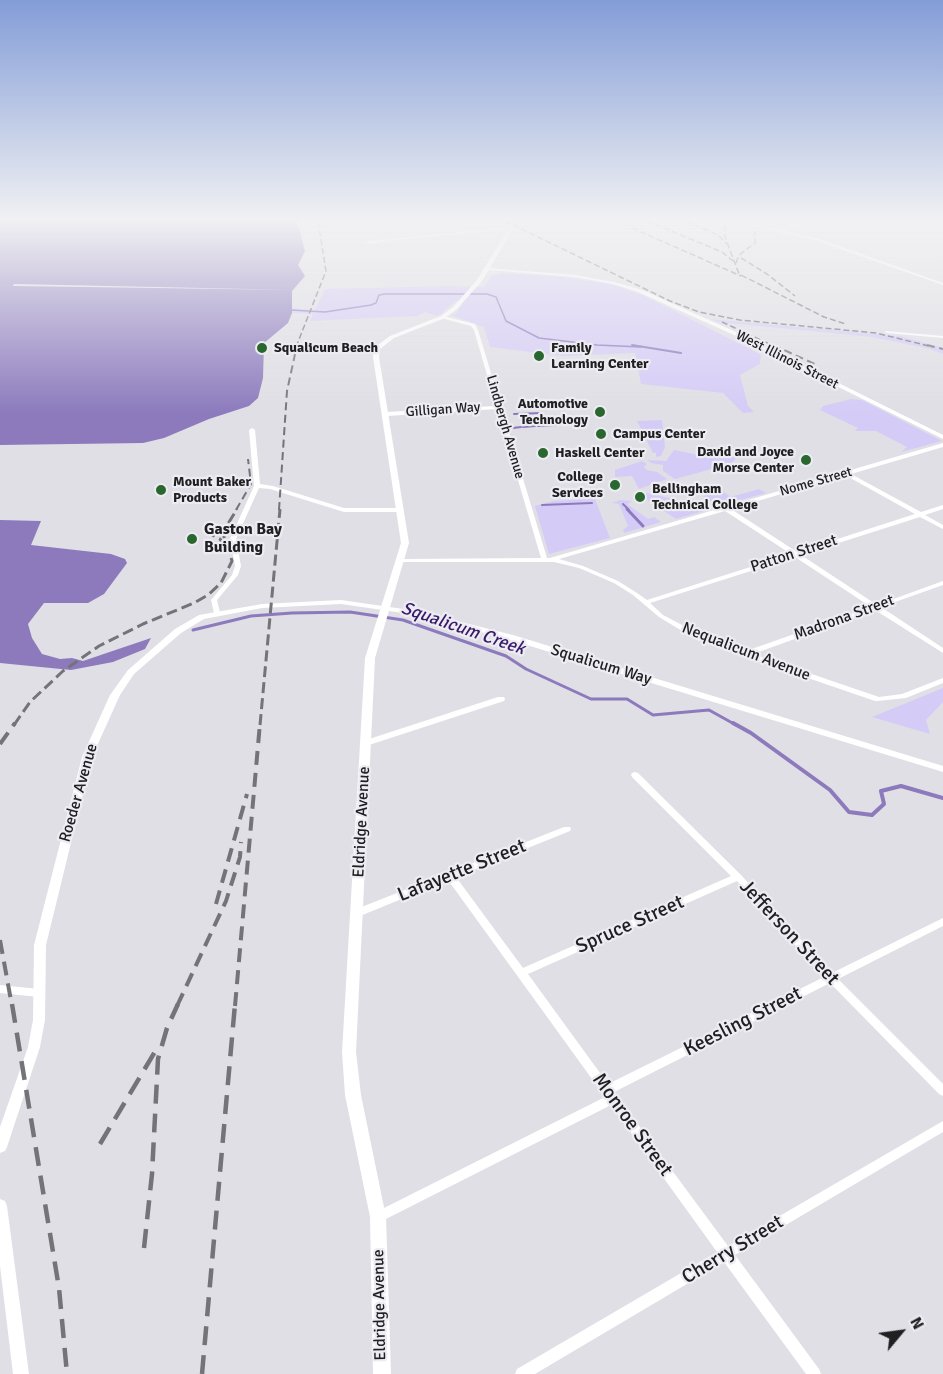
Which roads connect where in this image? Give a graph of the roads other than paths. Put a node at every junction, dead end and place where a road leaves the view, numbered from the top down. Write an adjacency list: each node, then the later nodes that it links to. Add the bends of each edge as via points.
1 (475, 285): 3 (main road)
2 (621, 285): 9 (street, West Illinois Street, via 718,326)
3 (443, 316): 6 (street, Lindbergh Avenue, via 473,325); 7 (main road, Eldridge Avenue, via 392,337 377,348)
4 (886, 332): 5 (street)
5 (943, 337)
6 (498, 407): 7 (street, Gilligan Way); 19 (street, Lindbergh Avenue)
7 (387, 414): 15 (main road, Eldridge Avenue)
8 (252, 430): 12 (street)
9 (943, 437)
10 (943, 445): 11 (street, Nome Street)
11 (848, 474): 14 (street, Nome Street); 16 (street)
12 (257, 486): 15 (street, via 272,487 336,509); 24 (street, via 233,539 238,566 214,600)
13 (943, 507): 16 (street, Patton Street)
14 (727, 509): 18 (street); 19 (street, Nome Street)
15 (400, 510): 20 (main road, Eldridge Avenue, via 405,543)
16 (920, 514): 17 (street); 18 (street, Patton Street)
17 (943, 527)
18 (795, 554): 22 (street, Patton Street); 23 (street)
19 (548, 559): 20 (street, Nequalicum Avenue); 22 (street, Nequalicum Avenue, via 599,574)
20 (400, 564): 29 (main road, Eldridge Avenue, via 370,658)
21 (943, 583): 23 (street, Madrona Street)
22 (645, 603): 26 (street, Nequalicum Avenue, via 679,628)
23 (876, 607): 25 (street); 26 (street, Madrona Street)
24 (217, 613): 30 (street, Squalicum Way, via 341,602 417,612); 40 (street, Roeder Avenue, via 178,631 123,682 96,734 40,945)
25 (943, 651)
26 (746, 654): 27 (street, Nequalicum Avenue, via 878,699 903,696)
27 (943, 680)
28 (501, 699): 29 (street)
29 (366, 743): 35 (main road, Eldridge Avenue)
30 (943, 770)
31 (635, 774): 34 (street, Jefferson Street)
32 (567, 829): 33 (street, Lafayette Street)
33 (450, 876): 35 (street, Lafayette Street); 37 (street, Monroe Street)
34 (738, 878): 37 (street, Spruce Street); 38 (street, Jefferson Street)
35 (357, 913): 46 (main road, Eldridge Avenue, via 349,1052 353,1095)
36 (943, 922): 38 (street, Keesling Street)
37 (521, 973): 42 (street, Monroe Street)
38 (831, 978): 41 (street, Jefferson Street); 42 (street, Keesling Street)
39 (0, 989): 40 (street)
40 (39, 993): 44 (street, Roeder Avenue, via 34,1047)
41 (943, 1091)
42 (610, 1095): 46 (street, Keesling Street); 47 (street, Monroe Street)
43 (943, 1126): 47 (street, Cherry Street)
44 (0, 1147)
45 (0, 1206): 48 (street)
46 (378, 1217): 50 (main road, Eldridge Avenue)
47 (726, 1254): 51 (street, Cherry Street); 52 (street, Monroe Street)
48 (3, 1259): 49 (street)
49 (21, 1374)
50 (382, 1374)
51 (522, 1374)
52 (814, 1374)

